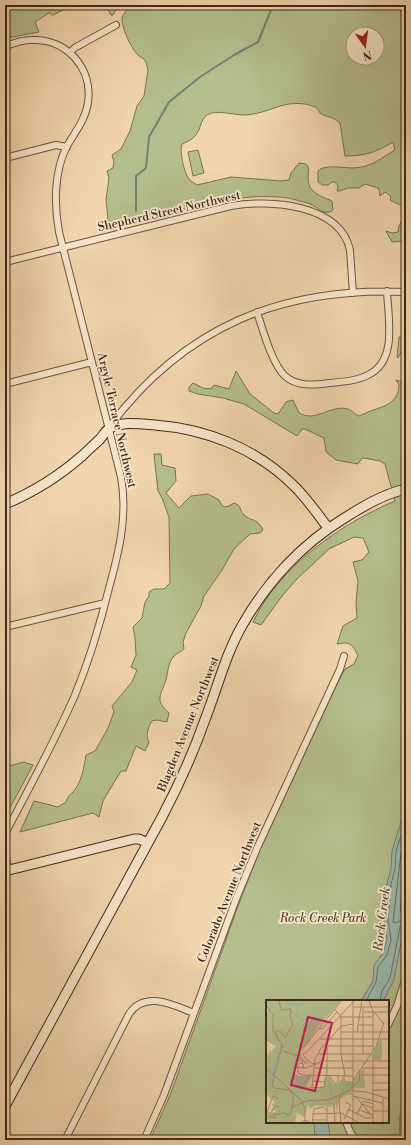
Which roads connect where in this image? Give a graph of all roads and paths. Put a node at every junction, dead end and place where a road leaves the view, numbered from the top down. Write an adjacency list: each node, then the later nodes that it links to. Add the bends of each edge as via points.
1 (116, 25): 3 (street)
2 (5, 47): 3 (street, via 26,40 40,40 57,44)
3 (70, 52): 4 (street, Argyle Terrace Northwest, via 86,75 89,97 84,116)
4 (67, 147): 5 (street, via 56,145); 6 (street, Argyle Terrace Northwest, via 60,169 56,197)
5 (5, 158)
6 (63, 248): 7 (street, Shepherd Street Northwest); 10 (street, Shepherd Street Northwest, via 231,206 262,203 284,205 318,215 343,232 350,250); 12 (street, Argyle Terrace Northwest)
7 (5, 262)
8 (387, 291): 9 (street); 10 (street); 11 (street, via 389,341 383,360 370,374 345,381 311,385 290,379 276,363)
9 (406, 292)
10 (353, 293): 11 (street, via 302,300)
11 (257, 312): 14 (street, via 214,332 177,356 150,379)
12 (92, 362): 13 (street); 14 (street, Argyle Terrace Northwest)
13 (5, 384)
14 (108, 428): 16 (main road, via 92,447 56,477); 17 (main road, via 123,424 174,427 203,433 235,445 262,460 288,480); 18 (street, Argyle Terrace Northwest, via 121,477 124,506 122,532)
15 (406, 489): 17 (main road, Blagden Avenue Northwest, via 388,494)
16 (5, 504)
17 (328, 528): 22 (main road, Blagden Avenue Northwest, via 273,581 243,624 224,664 180,783)
18 (105, 603): 19 (street); 21 (street, Argyle Terrace Northwest, via 74,696)
19 (5, 627)
20 (344, 656): 26 (street, Colorado Avenue Northwest, via 258,846)
21 (5, 834)
22 (148, 843): 24 (main road, via 134,839); 28 (main road, Blagden Avenue Northwest)
23 (5, 855): 24 (street)
24 (7, 871)
25 (406, 977): 27 (street)
26 (194, 1013): 30 (street, via 156,1001 146,1002 133,1009); 31 (street, Colorado Avenue Northwest, via 164,1095)
27 (389, 1023)
28 (5, 1106)
29 (346, 1123): 32 (street, via 351,1134)
30 (65, 1140)
31 (144, 1140)
32 (358, 1140)

